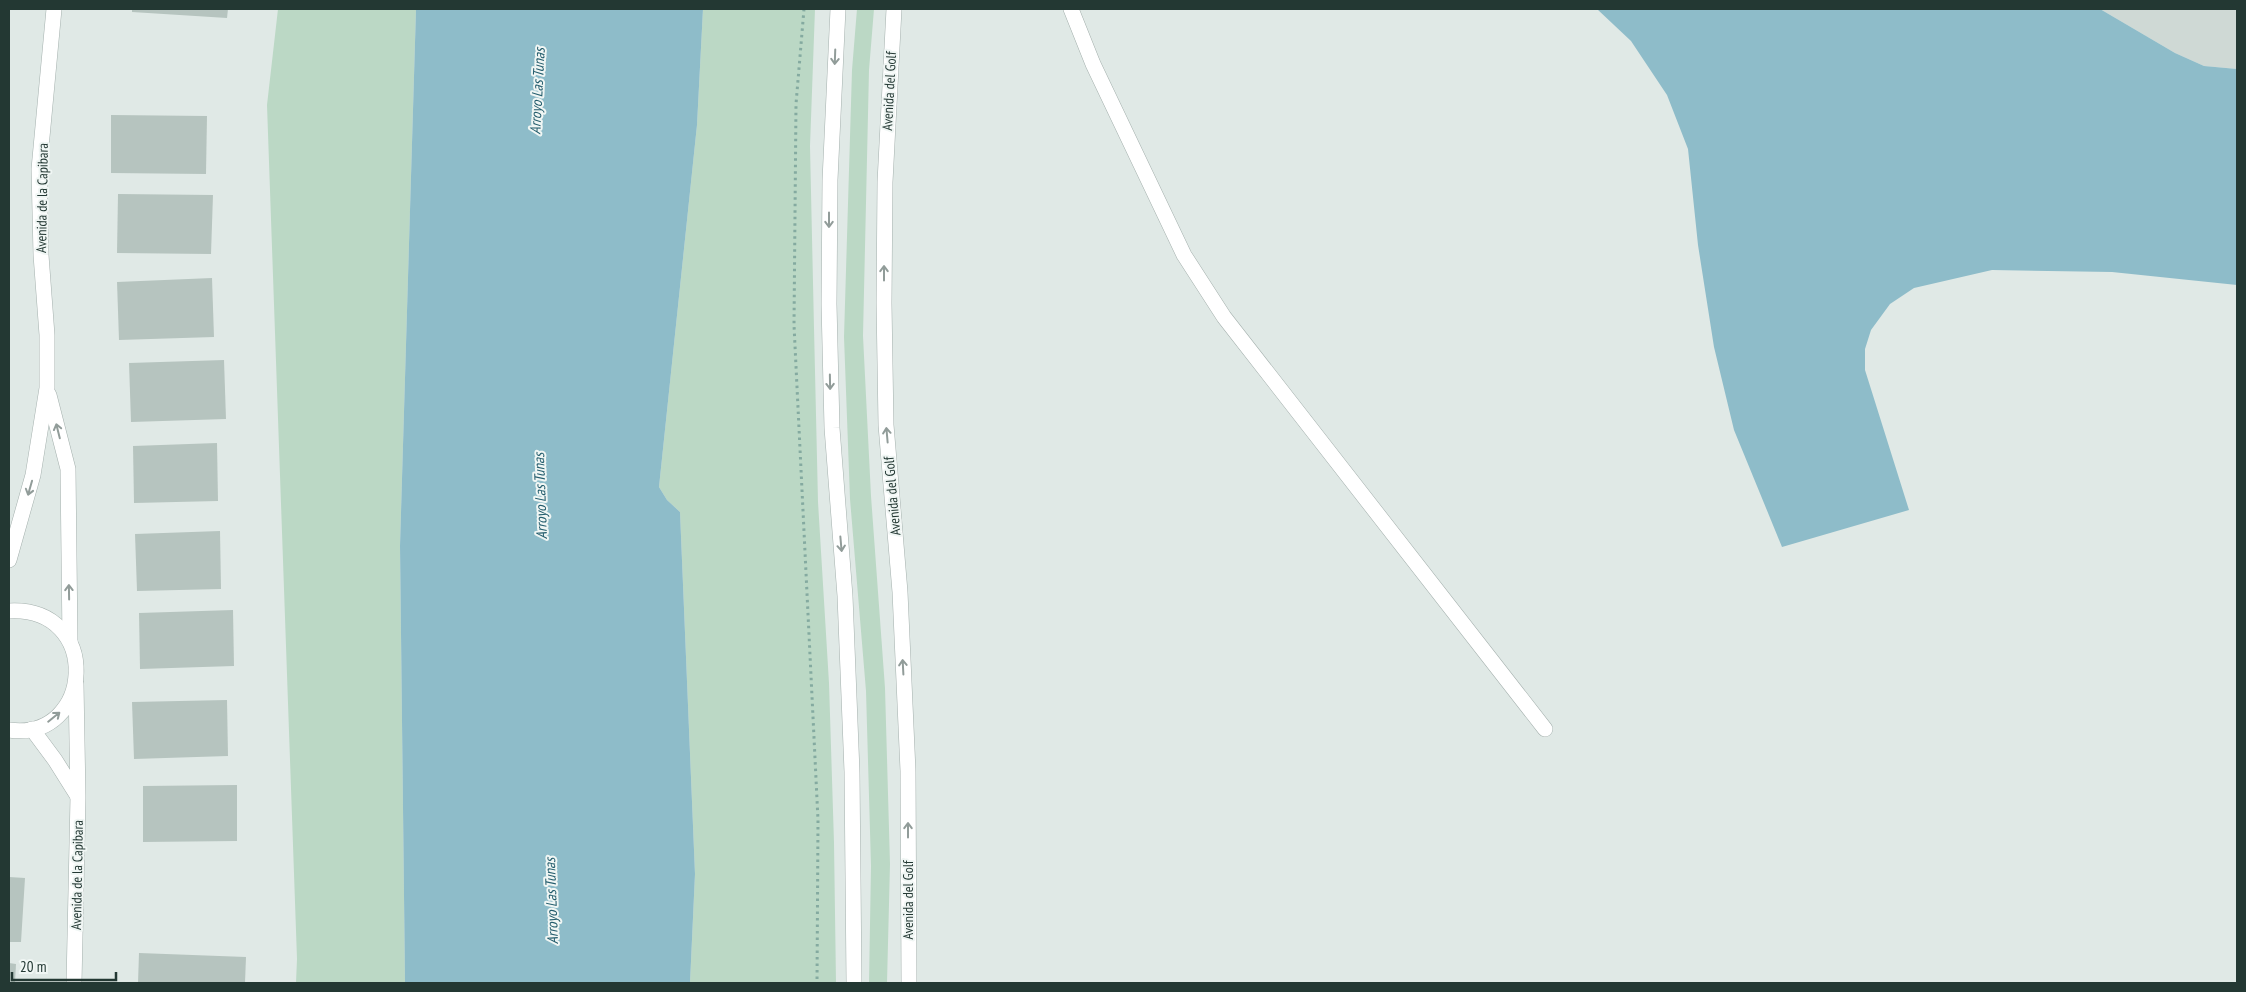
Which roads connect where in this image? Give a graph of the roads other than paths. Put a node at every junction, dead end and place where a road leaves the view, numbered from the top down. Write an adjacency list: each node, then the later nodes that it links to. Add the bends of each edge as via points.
1 (54, 9): 5 (street, Avenida de la Capibara, via 39,169)
2 (838, 9): 15 (street, one-way to 15, via 830,180 829,304 832,428 845,596 852,772)
3 (894, 9): 16 (street, Avenida del Golf, one-way to 3, via 908,770 900,592 886,425 884,313 885,182)
4 (1071, 9): 11 (street, via 1093,64 1184,255 1224,317)
5 (47, 388): 6 (street, Avenida de la Capibara, one-way to 6, via 33,475); 8 (street, Avenida de la Capibara, one-way to 5, via 68,469)
6 (9, 560)
7 (9, 611): 8 (street, Avenida de la Capibara, via 27,611 45,617)
8 (70, 641): 9 (street, Avenida de la Capibara, via 75,654)
9 (76, 684): 10 (street, Avenida de la Capibara, one-way to 9, via 60,713); 13 (street, Avenida de la Capibara)
10 (32, 729): 12 (street, Avenida de la Capibara); 13 (street)
11 (1545, 729)
12 (9, 730)
13 (78, 796): 14 (street, Avenida de la Capibara)
14 (74, 983)
15 (854, 983)
16 (909, 983)

